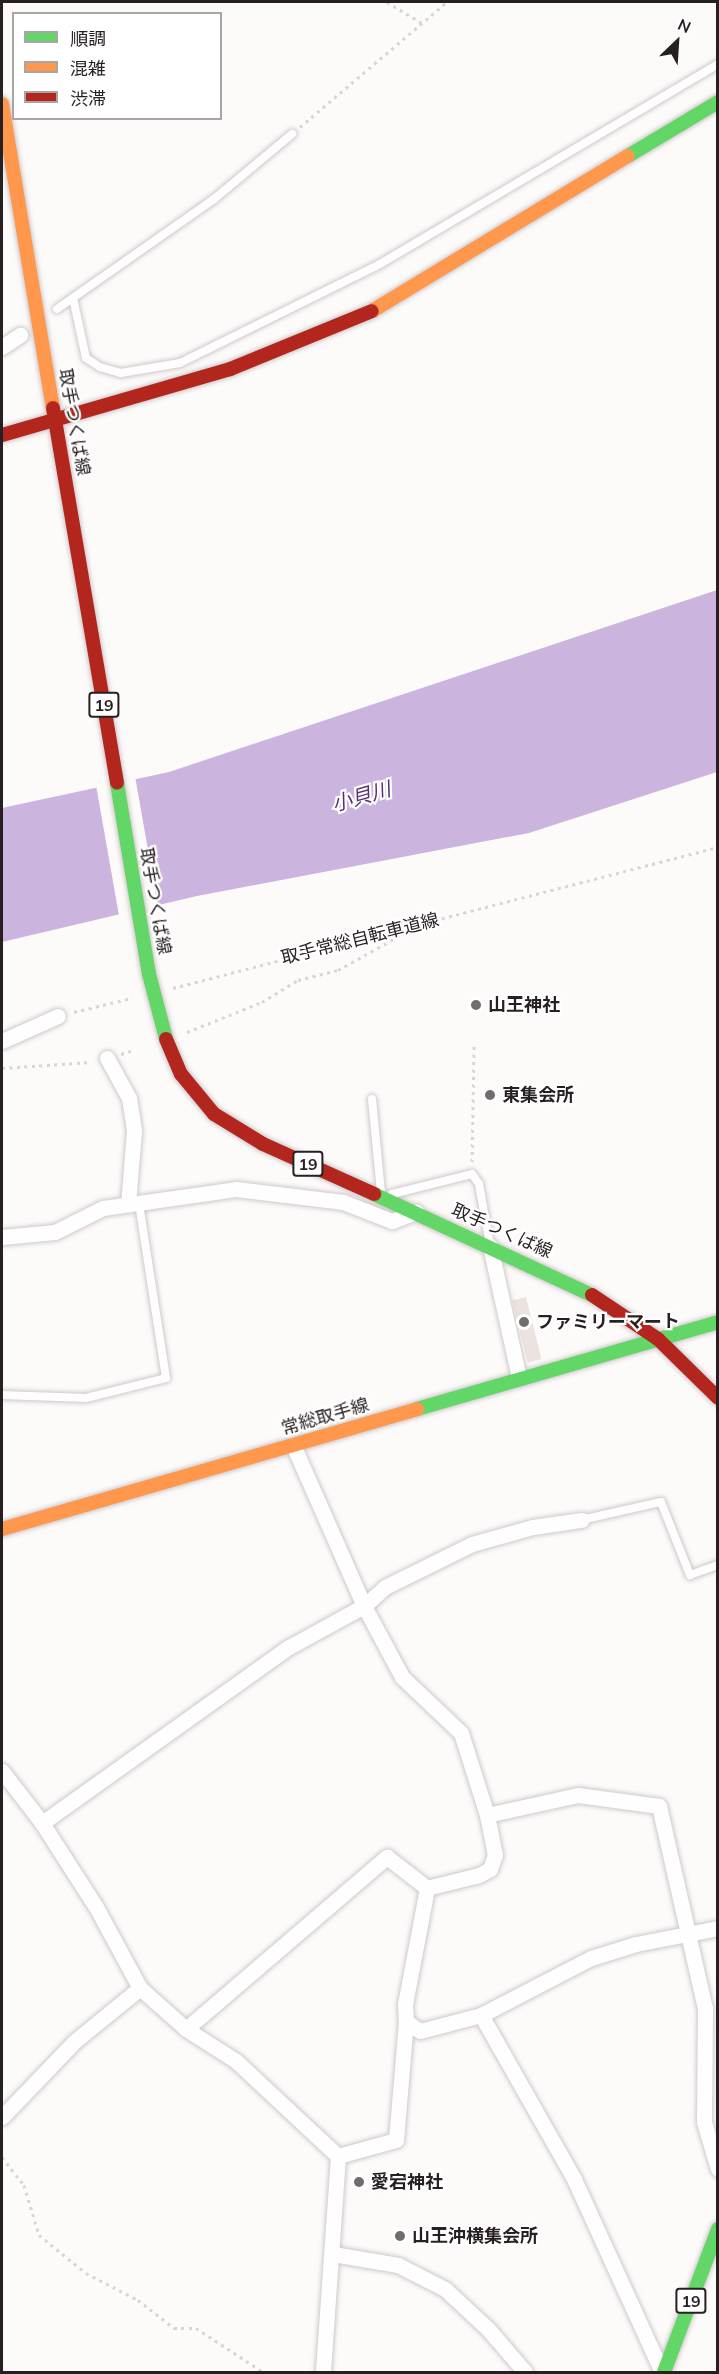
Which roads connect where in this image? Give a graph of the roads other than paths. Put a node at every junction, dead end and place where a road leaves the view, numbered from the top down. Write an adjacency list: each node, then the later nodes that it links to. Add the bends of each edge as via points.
1 (717, 64): 5 (lane, via 380,264 180,363 121,373 100,367 86,358)
2 (717, 102): 9 (main road, via 361,317 230,369)
3 (2, 104): 9 (main road, 取手つくば線 / 19)
4 (292, 134): 5 (lane, via 214,199)
5 (73, 298): 6 (lane)
6 (57, 309)
7 (20, 334): 8 (street)
8 (2, 347)
9 (56, 420): 10 (main road); 15 (main road, 取手つくば線 / 19, via 149,974 169,1052 196,1097 214,1114 263,1144)
10 (2, 435)
11 (58, 1016): 12 (street)
12 (2, 1041)
13 (106, 1058): 16 (street, via 129,1098 134,1131)
14 (372, 1099): 15 (lane)
15 (381, 1197): 17 (main road, 取手つくば線 / 19); 19 (lane, via 472,1174 479,1184)
16 (134, 1203): 17 (street, via 236,1189 343,1202 392,1221); 18 (street, via 103,1208 56,1232); 23 (lane, via 166,1378 86,1398)
17 (416, 1212): 19 (main road, 取手つくば線 / 19)
18 (2, 1237)
19 (490, 1246): 21 (main road, 取手つくば線 / 19, via 593,1294); 22 (street)
20 (717, 1322): 21 (main road, 常総取手線)
21 (658, 1338): 22 (main road, 常総取手線); 24 (main road, 取手つくば線 / 19)
22 (519, 1378): 25 (main road, 常総取手線)
23 (2, 1395)
24 (717, 1398)
25 (293, 1445): 27 (main road, 常総取手線); 29 (street)
26 (581, 1520): 28 (lane, via 661,1502 690,1575); 29 (street, via 533,1527 472,1544 385,1587)
27 (2, 1529)
28 (717, 1565)
29 (364, 1606): 31 (street, via 402,1677 461,1733); 32 (street, via 289,1647)
30 (2, 1771): 32 (street)
31 (487, 1815): 33 (street, via 495,1855 490,1869); 35 (street, via 578,1794 659,1806)
32 (42, 1822): 36 (street, via 96,1907)
33 (427, 1888): 38 (street, via 405,2004); 39 (street, via 387,1857)
34 (717, 1928): 35 (street)
35 (690, 1933): 37 (street, via 591,1958); 42 (street, via 705,2008 704,2122)
36 (140, 1988): 39 (street); 40 (street, via 75,2041)
37 (481, 2015): 38 (street, via 420,2031); 47 (street, via 574,2179)
38 (406, 2021): 41 (street, via 396,2140)
39 (186, 2029): 41 (street, via 236,2061)
40 (2, 2116)
41 (338, 2156): 44 (street)
42 (717, 2169)
43 (717, 2229): 47 (main road, 19)
44 (333, 2254): 45 (street); 46 (street, via 398,2265 445,2289 488,2329)
45 (323, 2373)
46 (525, 2373)
47 (663, 2373)

